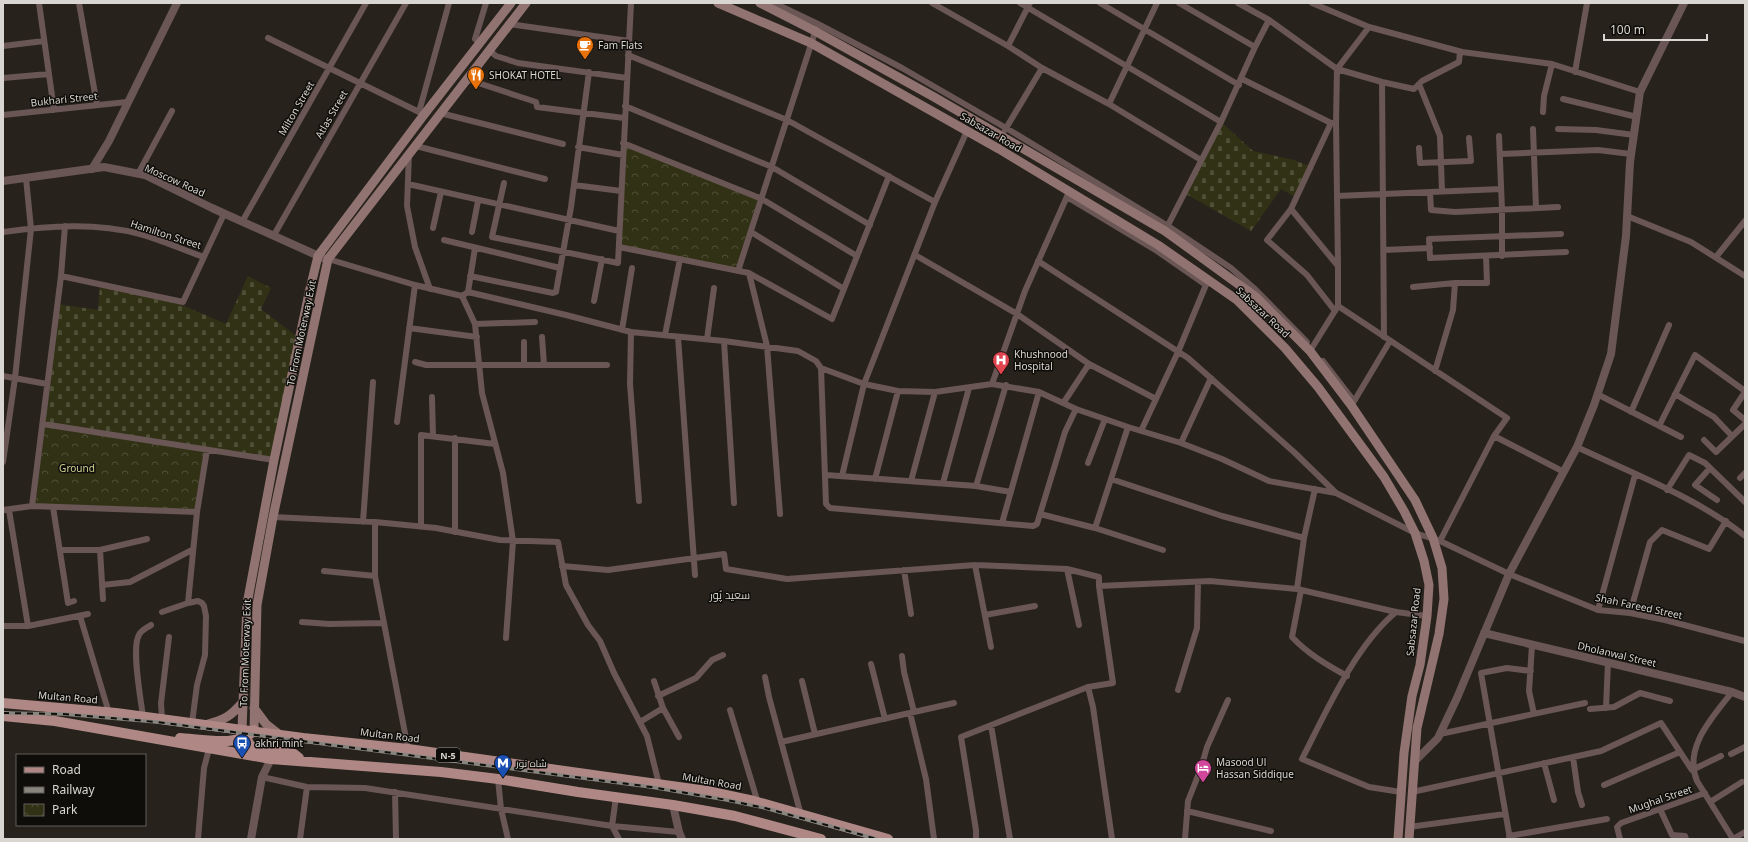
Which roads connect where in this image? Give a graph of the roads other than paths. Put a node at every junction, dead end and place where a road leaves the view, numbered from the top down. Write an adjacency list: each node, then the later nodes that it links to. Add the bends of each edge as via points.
1 (39, 3): 30 (street)
2 (79, 3): 59 (street)
3 (177, 3): 57 (street)
4 (366, 3): 43 (street, Milton Street)
5 (406, 3): 53 (street, Atlas Street)
6 (449, 3): 66 (street)
7 (486, 3): 32 (street, via 475,39)
8 (511, 3): 32 (main road, To From Moterway Exit)
9 (526, 3): 25 (main road, To From Moterway Exit)
10 (631, 3): 31 (street)
11 (718, 3): 33 (main road, Sabsazar Road)
12 (760, 3): 26 (main road, Sabsazar Road)
13 (774, 3): 26 (street)
14 (932, 3): 35 (street)
15 (1020, 3): 23 (street)
16 (1100, 3): 28 (street)
17 (1157, 3): 28 (street)
18 (1179, 3): 36 (street)
19 (1238, 3): 24 (street)
20 (1313, 3): 27 (street)
21 (1587, 3): 46 (street)
22 (1684, 3): 55 (street)
23 (1028, 5): 35 (street); 41 (street)
24 (1269, 20): 36 (street); 44 (street)
25 (510, 24): 31 (street); 37 (main road, To From Moterway Exit)
26 (817, 27): 33 (street); 76 (main road, Sabsazar Road)
27 (1368, 27): 38 (street); 44 (street)
28 (1145, 29): 41 (street); 51 (street)
29 (268, 38): 43 (street)
30 (44, 41): 34 (street); 47 (street)
31 (629, 41): 39 (street)
32 (480, 43): 66 (main road, To From Moterway Exit)
33 (811, 43): 70 (street); 75 (main road, Sabsazar Road)
34 (3, 46)
35 (1008, 46): 42 (street)
36 (1255, 47): 51 (street)
37 (489, 50): 45 (street, via 496,56 518,63); 50 (main road, To From Moterway Exit)
38 (1460, 52): 40 (street); 54 (street, via 1459,62)
39 (628, 55): 49 (street); 70 (street)
40 (1552, 64): 46 (street); 64 (street)
41 (1127, 66): 58 (street); 71 (street)
42 (1042, 68): 58 (street); 76 (street)
43 (330, 69): 53 (street); 124 (street, Milton Street)
44 (1337, 69): 52 (street); 72 (street)
45 (589, 72): 49 (street); 63 (street)
46 (1575, 72): 55 (street)
47 (49, 74): 48 (street); 61 (street)
48 (3, 78)
49 (627, 78): 60 (street)
50 (466, 79): 63 (street, via 536,102 537,107); 65 (main road, To From Moterway Exit)
51 (1240, 82): 71 (street); 72 (street)
52 (1382, 82): 54 (street, via 1414,89); 109 (street)
53 (360, 84): 66 (street); 135 (street, Atlas Street)
54 (1420, 84): 91 (street, via 1440,136)
55 (1640, 92): 68 (street)
56 (1563, 99): 68 (street)
57 (127, 102): 59 (street, Bukhari Street); 93 (street, via 109,141)
58 (1109, 104): 90 (street)
59 (97, 105): 61 (street, Bukhari Street)
60 (625, 106): 69 (street); 92 (street)
61 (54, 110): 67 (street, Bukhari Street)
62 (172, 111): 95 (street)
63 (583, 112): 69 (street); 83 (street)
64 (1543, 112)
65 (440, 113): 81 (street); 82 (main road, To From Moterway Exit)
66 (421, 114): 145 (main road, To From Moterway Exit)
67 (3, 115)
68 (1637, 117): 77 (street)
69 (624, 118): 80 (street)
70 (787, 120): 92 (street); 96 (street)
71 (1221, 122): 90 (street)
72 (1334, 123): 111 (street); 118 (street)
73 (1533, 129): 85 (street)
74 (1558, 129): 77 (street)
75 (967, 131): 100 (main road, Sabsazar Road); 114 (street)
76 (1004, 132): 94 (main road, Sabsazar Road); 128 (street)
77 (1634, 135): 88 (street)
78 (1499, 136): 87 (street)
79 (1469, 138): 91 (street, via 1471,161)
80 (623, 143): 89 (street); 112 (street)
81 (563, 144)
82 (416, 146): 86 (main road, To From Moterway Exit); 98 (street)
83 (578, 147): 89 (street); 103 (street)
84 (1419, 148): 91 (street, via 1420,163)
85 (1534, 153): 87 (street); 88 (street, via 1598,150); 117 (street)
86 (409, 154): 102 (street); 152 (main road, To From Moterway Exit)
87 (1500, 154): 104 (street)
88 (1631, 154): 121 (street)
89 (623, 155): 105 (street)
90 (1201, 160): 128 (street)
91 (1441, 163): 106 (street)
92 (772, 167): 112 (street); 125 (street)
93 (92, 169): 95 (street, Moscow Road, via 104,167); 97 (street, Moscow Road)
94 (1058, 170): 100 (main road); 128 (main road, Sabsazar Road)
95 (138, 174): 120 (street, Moscow Road, via 145,175)
96 (889, 176): 114 (street); 125 (street)
97 (26, 178): 99 (street, Moscow Road); 129 (street)
98 (545, 179)
99 (3, 181)
100 (1052, 182): 110 (main road, Sabsazar Road)
101 (504, 183): 115 (street)
102 (408, 184): 107 (street); 168 (street, via 407,206 415,247)
103 (574, 185): 105 (street); 122 (street)
104 (1502, 189): 106 (street); 119 (street)
105 (621, 191): 130 (street)
106 (1442, 191): 108 (street)
107 (441, 192): 113 (street); 127 (street)
108 (1430, 192): 109 (street); 119 (street, via 1431,210)
109 (1383, 194): 111 (street); 141 (street)
110 (1068, 195): 154 (street); 163 (main road, Sabsazar Road, via 1158,245)
111 (1337, 196): 155 (street)
112 (762, 199): 133 (street); 146 (street)
113 (478, 200): 115 (street); 132 (street)
114 (936, 202): 144 (street)
115 (499, 206): 122 (street); 142 (street, via 492,237)
116 (1558, 207): 117 (street)
117 (1536, 208): 119 (street)
118 (1291, 209): 155 (street); 172 (street, via 1267,240 1307,275)
119 (1502, 210): 136 (street)
120 (224, 214): 124 (street, Moscow Road); 149 (street)
121 (1628, 216): 150 (street, via 1690,242); 213 (street, via 1611,354)
122 (569, 219): 130 (street); 142 (street)
123 (1745, 221): 150 (street)
124 (242, 222): 135 (street, Moscow Road)
125 (870, 225): 146 (street)
126 (65, 226): 129 (street, Hamilton Street); 149 (street, Hamilton Street, via 95,226 141,234); 160 (street)
127 (433, 228)
128 (1166, 228): 190 (main road, Sabsazar Road, via 1256,296)
129 (31, 229): 131 (street, Hamilton Street); 201 (street)
130 (619, 231): 138 (street)
131 (3, 232)
132 (472, 232)
133 (751, 232): 158 (street); 169 (street)
134 (1561, 234): 136 (street)
135 (274, 236): 145 (street, Moscow Road)
136 (1502, 237): 140 (street, via 1429,238); 148 (street)
137 (444, 240): 139 (street)
138 (619, 247): 151 (street); 153 (street, via 618,263)
139 (475, 248): 156 (street); 161 (street)
140 (1430, 248): 141 (street); 147 (street, via 1430,258)
141 (1384, 250): 184 (street)
142 (563, 252): 153 (street); 156 (street)
143 (1566, 252): 148 (street)
144 (915, 255): 173 (street); 205 (street)
145 (318, 256): 152 (street, Moscow Road); 239 (main road, To From Moterway Exit)
146 (857, 256): 169 (street)
147 (1486, 256): 148 (street); 164 (street, via 1487,284)
148 (1502, 256)
149 (204, 257): 160 (street, via 183,302)
150 (1716, 258): 162 (street)
151 (680, 259): 158 (street); 180 (street)
152 (328, 260): 165 (street); 266 (main road, To From Moterway Exit)
153 (602, 260): 171 (street)
154 (1038, 261): 173 (street); 191 (street)
155 (1338, 266): 172 (street)
156 (560, 268): 161 (street, via 557,289 553,293)
157 (632, 268): 178 (street)
158 (738, 271): 159 (street)
159 (749, 273): 169 (street, via 832,319); 189 (street)
160 (61, 276): 204 (street)
161 (470, 276): 170 (street)
162 (1745, 276)
163 (1207, 283): 191 (street); 274 (main road, Sabsazar Road, via 1237,300 1285,348 1384,477)
164 (1455, 283): 166 (street); 199 (street, via 1453,310)
165 (415, 285): 168 (street); 177 (street)
166 (1413, 287)
167 (714, 288): 185 (street)
168 (430, 289): 170 (street)
169 (844, 290)
170 (465, 294): 175 (street); 178 (street)
171 (594, 301)
172 (1336, 308): 184 (street); 190 (street)
173 (1017, 314): 193 (street); 206 (street)
174 (535, 322): 175 (street)
175 (475, 324): 182 (street)
176 (1669, 325): 220 (street)
177 (409, 328): 182 (street); 223 (street)
178 (622, 330): 179 (street)
179 (631, 332): 180 (street); 257 (street, via 630,384)
180 (665, 335): 183 (street)
181 (542, 336): 196 (street)
182 (477, 337): 194 (street)
183 (678, 337): 185 (street); 284 (street)
184 (1384, 337): 187 (street)
185 (707, 339): 186 (street)
186 (724, 341): 189 (street); 259 (street)
187 (1390, 341): 199 (street); 218 (street)
188 (524, 342): 195 (street)
189 (767, 346): 198 (street, via 798,351 816,361); 264 (street)
190 (1311, 349): 218 (main road, Sabsazar Road)
191 (1178, 352): 202 (street); 216 (street)
192 (415, 362): 194 (street, via 426,365)
193 (1089, 364): 216 (street); 217 (street)
194 (480, 365): 195 (street); 236 (street, via 482,393)
195 (524, 365): 196 (street)
196 (544, 365): 197 (street)
197 (607, 365)
198 (821, 368): 205 (street); 244 (street)
199 (1435, 371): 230 (street, via 1506,418)
200 (3, 376): 201 (street)
201 (15, 378): 204 (street); 240 (street)
202 (1211, 378): 235 (street); 255 (street)
203 (373, 382): 268 (street)
204 (48, 384): 224 (street)
205 (864, 384): 209 (street); 246 (street)
206 (992, 384): 207 (street); 208 (street)
207 (1006, 385): 212 (street); 251 (street)
208 (969, 388): 211 (street); 250 (street)
209 (898, 391): 211 (street); 247 (street)
210 (1745, 391): 214 (street, via 1694,355); 222 (street, via 1733,410)
211 (935, 392): 249 (street)
212 (1039, 392): 217 (street); 254 (street)
213 (1597, 394): 220 (street); 237 (street)
214 (1675, 394): 226 (street); 231 (street, via 1714,416)
215 (432, 397): 229 (street)
216 (1156, 399): 228 (street)
217 (1064, 402): 219 (street)
218 (1353, 403): 278 (main road, Sabsazar Road)
219 (1076, 409): 221 (street); 265 (street, via 1065,432)
220 (1631, 412): 226 (street)
221 (1105, 419): 227 (street); 241 (street)
222 (1745, 420)
223 (397, 422)
224 (42, 424): 238 (street); 260 (street)
225 (1745, 424): 231 (street)
226 (1659, 426): 232 (street)
227 (1128, 427): 228 (street); 248 (street)
228 (1141, 431): 235 (street)
229 (433, 436): 233 (street); 271 (street, via 421,435)
230 (1494, 436): 243 (street); 278 (street)
231 (1732, 436): 234 (street, via 1716,452)
232 (1681, 437)
233 (455, 438): 236 (street); 273 (street)
234 (1704, 440)
235 (1181, 443): 252 (street, via 1269,481)
236 (495, 444): 279 (street, via 503,473)
237 (1577, 447): 243 (street); 245 (street)
238 (207, 450): 239 (street); 263 (street)
239 (274, 460): 341 (main road, To From Moterway Exit, via 247,604)
240 (3, 462)
241 (1088, 464)
242 (1710, 468): 253 (street, via 1689,455); 256 (street, via 1695,485); 258 (street)
243 (1564, 472): 291 (street)
244 (826, 475): 246 (street); 270 (street, via 826,504 830,508)
245 (1635, 475): 253 (street); 301 (street)
246 (842, 476): 247 (street)
247 (875, 479): 249 (street)
248 (1111, 479): 272 (street); 276 (street, via 1222,516)
249 (911, 481): 250 (street)
250 (943, 483): 251 (street)
251 (976, 486): 254 (street)
252 (1315, 489): 255 (street); 276 (street)
253 (1667, 490): 267 (street)
254 (1011, 492): 270 (street)
255 (1336, 493): 274 (street, Shah Fareed Street)
256 (1717, 500)
257 (639, 501)
258 (1745, 502)
259 (734, 503)
260 (32, 506): 261 (street); 262 (street)
261 (53, 507): 263 (street); 280 (street)
262 (6, 510): 315 (street)
263 (197, 512): 282 (street)
264 (780, 514)
265 (1040, 514): 270 (street, via 1037,524 1033,526); 272 (street)
266 (273, 518): 268 (street); 342 (main road, To From Moterway Exit, via 257,605)
267 (1726, 521): 275 (street); 304 (street, via 1709,549 1662,530 1650,542)
268 (363, 522): 269 (street)
269 (376, 522): 271 (street); 292 (street)
270 (1002, 523)
271 (420, 526): 273 (street)
272 (1095, 528): 283 (street)
273 (455, 532): 279 (street)
274 (1414, 533): 278 (street, Shah Fareed Street); 309 (main road, Sabsazar Road, via 1429,585)
275 (1745, 536)
276 (1304, 538): 296 (street)
277 (147, 539): 281 (street)
278 (1437, 539): 291 (street, Shah Fareed Street); 365 (main road, Sabsazar Road, via 1444,599)
279 (513, 541): 286 (street, via 558,542); 318 (street)
280 (60, 550): 281 (street); 298 (street, via 68,603)
281 (100, 550): 294 (street)
282 (192, 550): 294 (street, via 130,582); 299 (street)
283 (1163, 550)
284 (694, 558): 286 (street, via 608,570); 288 (street, via 724,554 726,570 787,579); 290 (street)
285 (976, 565): 287 (street); 288 (street); 307 (street)
286 (562, 566): 354 (street, via 569,592 596,633)
287 (1067, 568): 295 (street, via 1099,577); 313 (street)
288 (904, 570): 306 (street)
289 (324, 571): 292 (street)
290 (695, 574)
291 (1509, 574): 301 (street, Shah Fareed Street); 316 (street)
292 (375, 576): 311 (street)
293 (1198, 582): 295 (street); 296 (street); 332 (street, via 1197,628)
294 (102, 585): 297 (street)
295 (1099, 586): 331 (street, via 1114,683)
296 (1299, 590): 303 (street); 327 (street, via 1292,637 1303,649)
297 (104, 599)
298 (74, 601)
299 (188, 603): 302 (street); 355 (street, via 202,603 206,616 205,655)
300 (1035, 606): 307 (street)
301 (1598, 610): 304 (street, Shah Fareed Street)
302 (162, 612)
303 (1396, 612): 309 (street); 327 (street, via 1371,639)
304 (1630, 613): 319 (street, Shah Fareed Street)
305 (88, 614): 308 (street)
306 (911, 614)
307 (985, 615): 321 (street)
308 (80, 616): 315 (street); 348 (street)
309 (1427, 616): 367 (main road, Sabsazar Road)
310 (302, 622): 311 (street)
311 (384, 624): 371 (street)
312 (151, 625): 351 (street, via 139,634 136,641 135,653)
313 (1079, 625)
314 (3, 626): 315 (street)
315 (28, 626)
316 (1484, 633): 320 (street, Dholanwal Street); 362 (street)
317 (168, 637): 352 (street, via 161,703)
318 (506, 638)
319 (1745, 641)
320 (1532, 645): 324 (street, Dholanwal Street); 326 (street)
321 (991, 647)
322 (723, 655): 334 (street, via 712,660 696,678)
323 (902, 656): 347 (street)
324 (1608, 662): 333 (street, Dholanwal Street); 344 (street)
325 (871, 664): 353 (street)
326 (1530, 671): 349 (street, via 1529,691); 356 (street, via 1507,668 1481,673)
327 (1347, 676): 389 (street, via 1302,759 1369,787)
328 (765, 677): 368 (street)
329 (654, 681): 334 (street)
330 (802, 681): 361 (street)
331 (1088, 687): 358 (street); 422 (street)
332 (1178, 690)
333 (1732, 692): 335 (street, Dholanwal Street); 380 (street, via 1698,741)
334 (658, 696): 343 (street)
335 (1744, 698)
336 (1228, 700): 400 (street, via 1206,747)
337 (1670, 701): 344 (street, via 1640,693 1614,707)
338 (1585, 702): 349 (street)
339 (3, 703): 348 (main road, Multan Road / N-5)
340 (954, 703): 347 (street)
341 (242, 704): 357 (main road, via 222,721); 360 (main road, To From Moterway Exit)
342 (254, 708): 359 (main road, To From Moterway Exit); 363 (main road, via 266,724)
343 (663, 708): 354 (street); 364 (street)
344 (1606, 708): 345 (street)
345 (1590, 709)
346 (730, 710): 395 (street)
347 (912, 712): 353 (street); 419 (street, via 926,779)
348 (109, 713): 351 (main road, Multan Road / N-5)
349 (1534, 714): 356 (street)
350 (3, 716): 366 (main road, N-5, via 55,721)
351 (143, 717): 352 (main road, Multan Road / N-5)
352 (162, 719): 355 (main road, Multan Road / N-5)
353 (885, 719): 361 (street)
354 (640, 722): 385 (street)
355 (192, 723): 357 (main road, Multan Road / N-5)
356 (1490, 723): 362 (street); 381 (street)
357 (204, 724): 360 (main road, Multan Road / N-5)
358 (992, 725): 420 (street, via 961,737); 421 (street)
359 (254, 730): 360 (main road, Multan Road / N-5); 363 (main road, Multan Road / N-5)
360 (244, 733): 366 (main road, via 235,742 177,738); 378 (main road, via 255,749 294,754)
361 (815, 734): 368 (street)
362 (1440, 734): 377 (street)
363 (280, 735): 371 (main road, Multan Road / N-5)
364 (679, 737)
365 (1416, 739): 367 (main road); 377 (main road, Sabsazar Road)
366 (163, 740): 370 (main road, N-5)
367 (1406, 740): 389 (main road, Sabsazar Road)
368 (781, 742): 402 (street)
369 (1745, 747): 373 (street)
370 (209, 749): 376 (main road, N-5); 411 (street, via 204,768)
371 (408, 749): 385 (main road, Multan Road / N-5)
372 (1680, 752): 375 (street, via 1661,723 1601,751); 380 (street); 386 (street)
373 (1731, 754)
374 (1721, 756): 380 (street)
375 (1573, 757): 379 (street); 397 (street)
376 (271, 759): 378 (main road, N-5); 382 (street)
377 (1415, 761): 390 (main road, Sabsazar Road)
378 (306, 762): 383 (main road, N-5)
379 (1544, 763): 381 (street); 393 (street)
380 (1692, 770): 391 (street)
381 (1498, 773): 390 (street); 401 (street)
382 (262, 777): 387 (street); 412 (street)
383 (498, 779): 392 (main road, N-5); 398 (street)
384 (1742, 782): 394 (street)
385 (659, 784): 395 (main road, Multan Road / N-5, via 707,791)
386 (1604, 785)
387 (307, 787): 388 (street, via 365,788); 413 (street)
388 (395, 792): 398 (street); 414 (street)
389 (1401, 792): 424 (main road, Sabsazar Road)
390 (1412, 792): 405 (main road, Sabsazar Road)
391 (1705, 793): 394 (street); 399 (street, Mughal Street)
392 (616, 797): 396 (main road, N-5); 404 (street)
393 (1554, 800)
394 (1710, 802): 429 (street)
395 (758, 803): 402 (main road, Multan Road / N-5)
396 (673, 805): 409 (street); 417 (main road, N-5, via 735,816)
397 (1582, 805)
398 (502, 809): 404 (street); 415 (street)
399 (1660, 809): 427 (street, Mughal Street, via 1621,822 1617,828); 428 (street, via 1672,836 1685,836)
400 (1187, 811): 406 (street); 423 (street)
401 (1505, 814): 405 (street); 410 (street)
402 (801, 815): 418 (main road, Multan Road / N-5)
403 (1607, 819): 407 (street)
404 (612, 826): 409 (street); 416 (street)
405 (1409, 827): 425 (main road, Sabsazar Road)
406 (1271, 831)
407 (1531, 832): 410 (street); 426 (street)
408 (1745, 832): 429 (street)
409 (680, 835)
410 (1509, 837)
411 (198, 839)
412 (251, 839)
413 (300, 839)
414 (396, 839)
415 (508, 839)
416 (620, 839)
417 (821, 839)
418 (888, 839)
419 (934, 839)
420 (976, 839)
421 (1010, 839)
422 (1112, 839)
423 (1185, 839)
424 (1398, 839)
425 (1409, 839)
426 (1532, 839)
427 (1620, 839)
428 (1686, 839)
429 (1733, 839)

